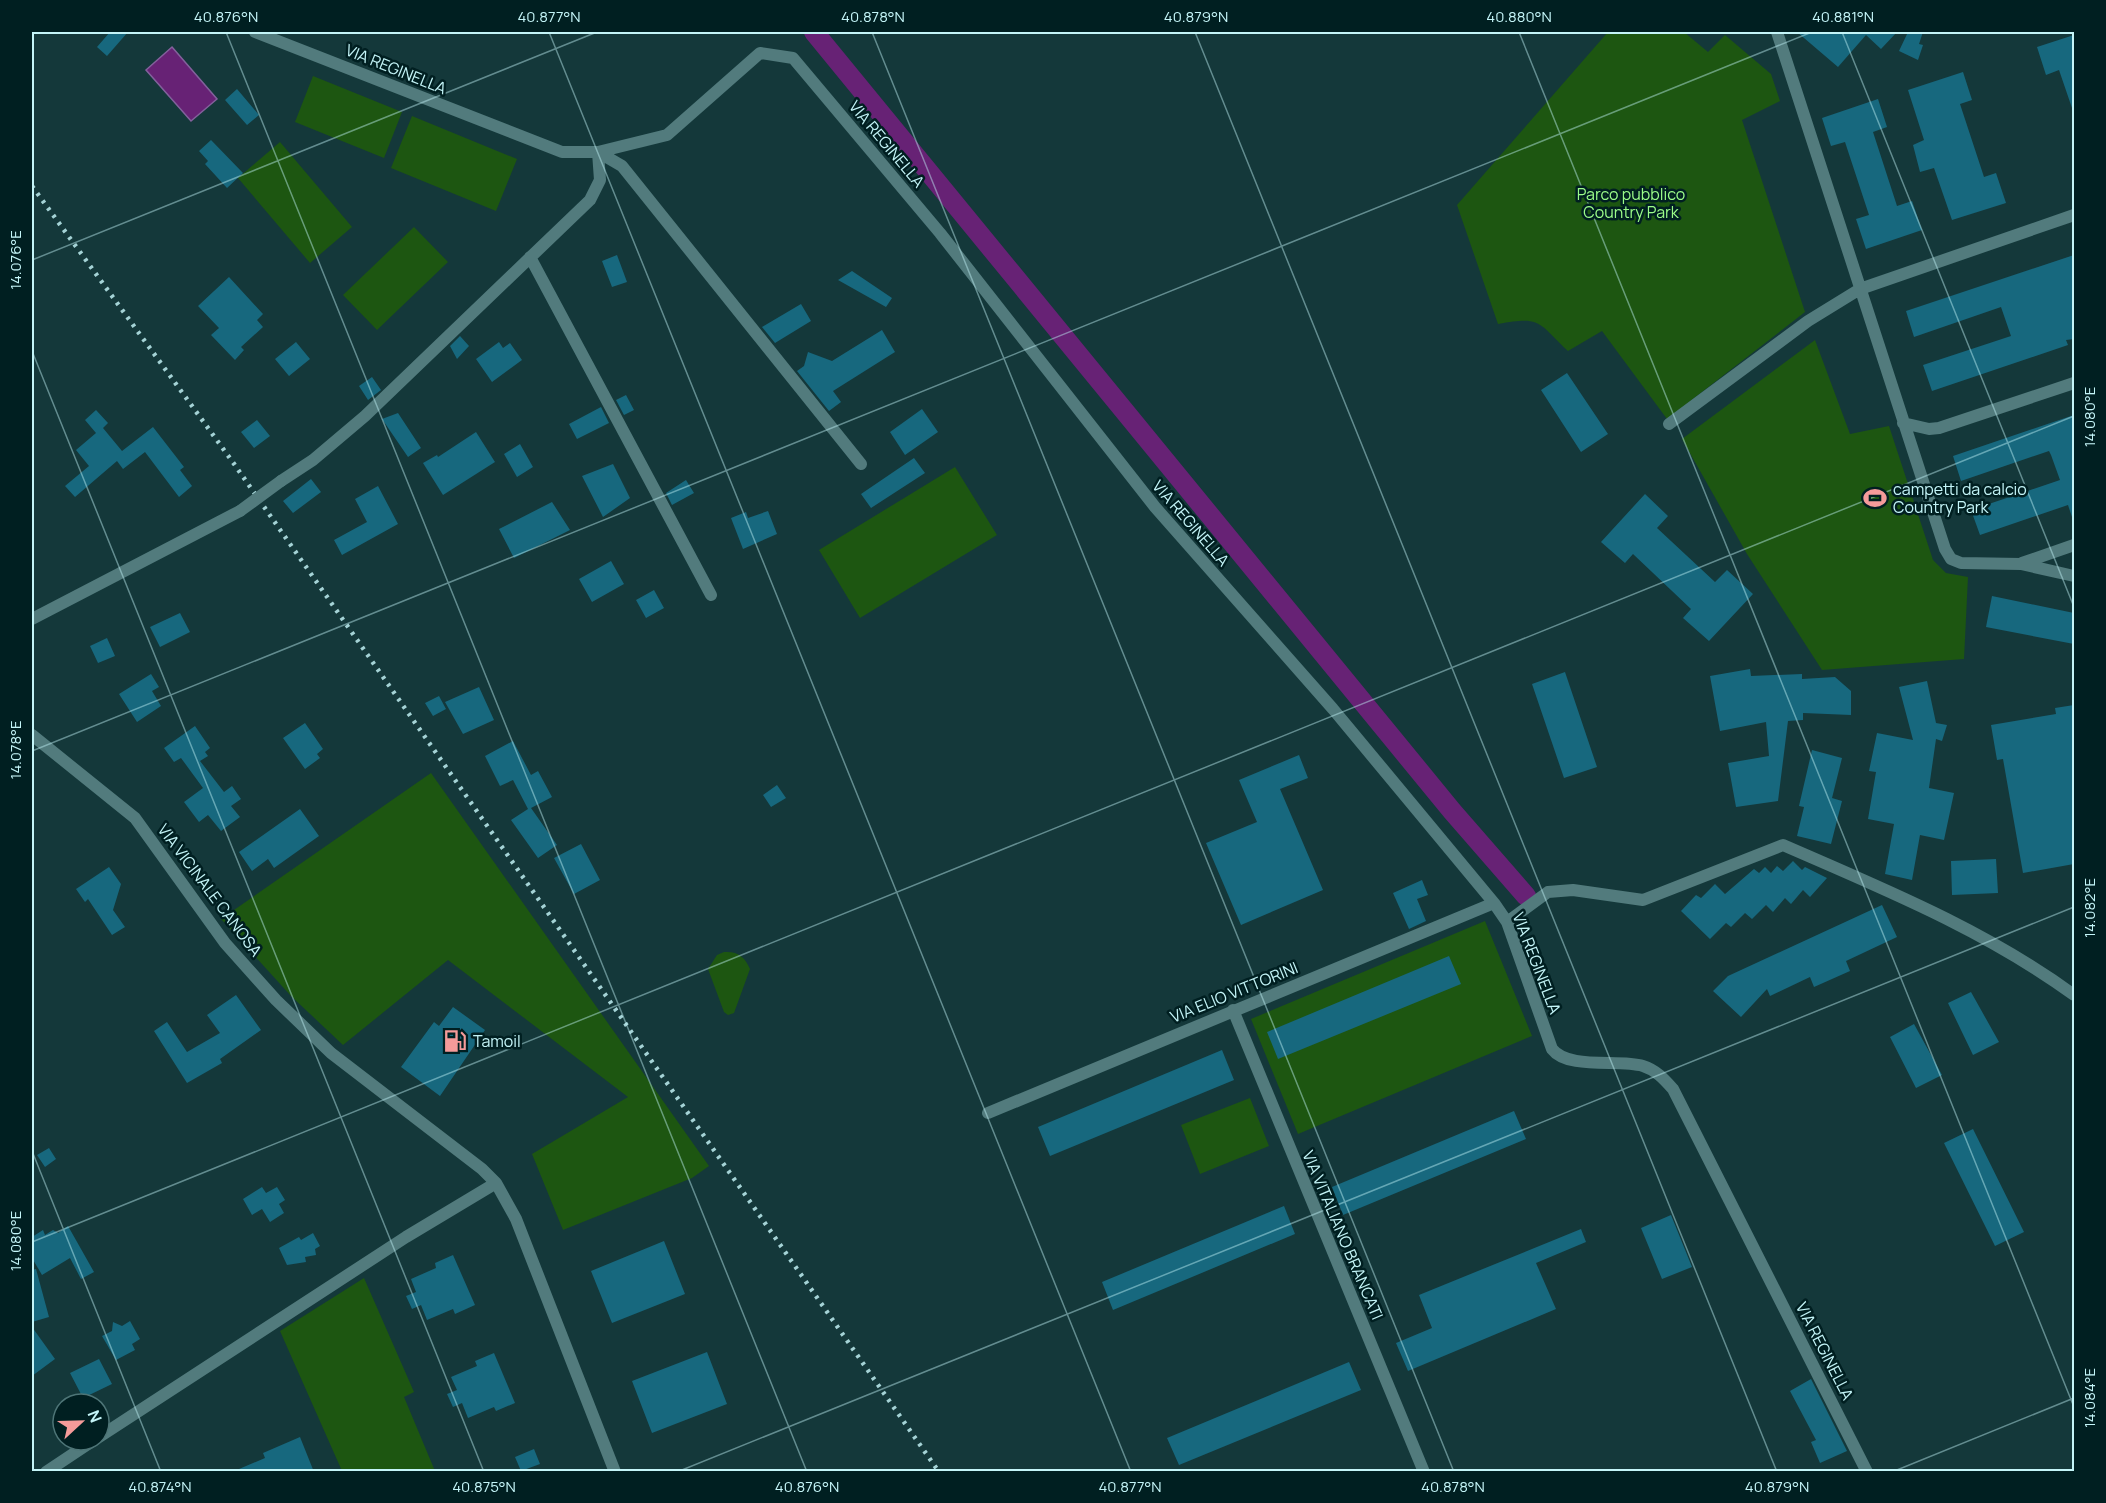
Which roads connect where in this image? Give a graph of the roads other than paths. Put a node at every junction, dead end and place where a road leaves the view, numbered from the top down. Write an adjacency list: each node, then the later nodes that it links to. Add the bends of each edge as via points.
1 (255, 32): 3 (street, VIA REGINELLA, via 562,153)
2 (1777, 32): 6 (street)
3 (598, 152): 5 (street, via 600,180 590,200); 10 (street, via 622,166); 17 (street, VIA REGINELLA, via 668,135 760,53 793,58 940,233 1155,507 1333,709)
4 (2074, 215): 6 (street)
5 (530, 257): 14 (street); 15 (street, bridge, via 365,416 313,460 240,511)
6 (1860, 289): 8 (street); 9 (street, via 1808,321)
7 (2074, 383): 8 (street, via 1938,428)
8 (1903, 423): 12 (street, via 1951,559 1960,563)
9 (1669, 424)
10 (861, 464)
11 (2074, 545): 12 (street)
12 (2021, 564): 13 (street)
13 (2074, 576)
14 (711, 596)
15 (32, 619)
16 (32, 735): 22 (street, VIA VICINALE CANOSA, via 140,824 225,943 303,1027)
17 (1494, 903): 18 (street, VIA REGINELLA); 20 (street, VIA ELIO VITTORINI)
18 (1507, 922): 19 (street, via 1548,892 1573,890 1643,900 1783,845 1949,918 2036,967); 28 (street, VIA REGINELLA, via 1556,1055 1642,1066 1659,1073 1673,1089)
19 (2074, 995)
20 (1233, 1010): 21 (street, VIA ELIO VITTORINI); 27 (street, VIA VITALIANO BRANCATI)
21 (988, 1113)
22 (496, 1183): 23 (street); 26 (street, VIA VICINALE CANOSA, via 516,1219)
23 (111, 1429)
24 (76, 1452): 25 (street)
25 (46, 1472)
26 (615, 1472)
27 (1424, 1472)
28 (1867, 1472)

